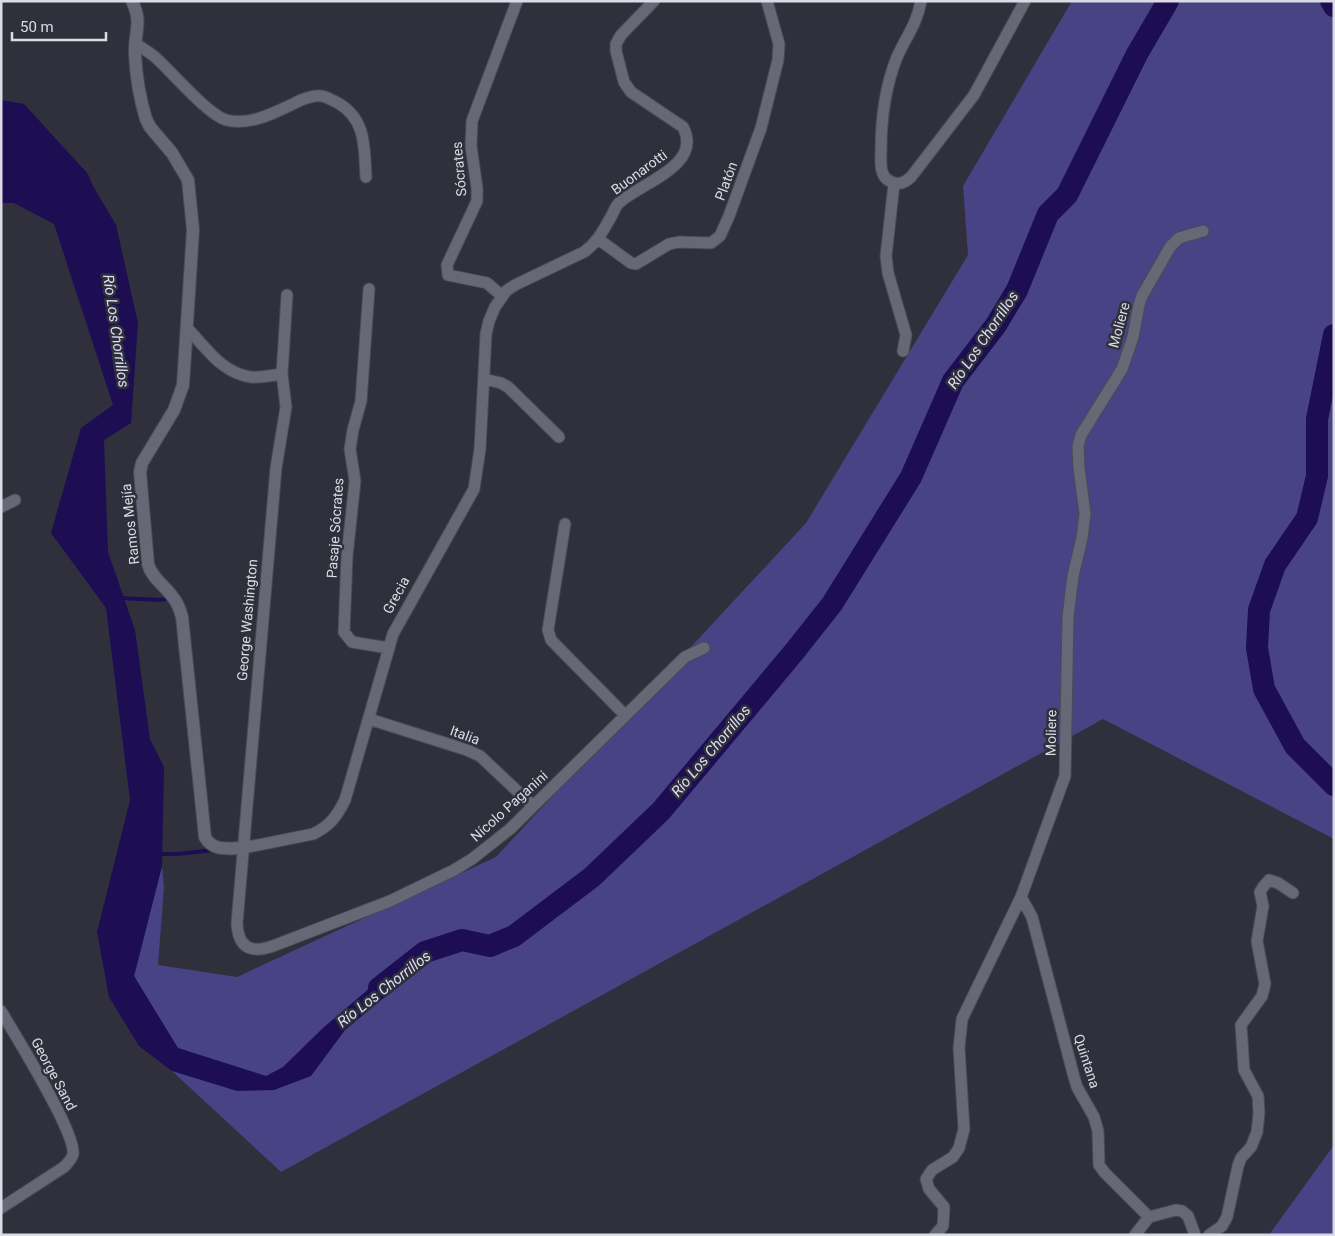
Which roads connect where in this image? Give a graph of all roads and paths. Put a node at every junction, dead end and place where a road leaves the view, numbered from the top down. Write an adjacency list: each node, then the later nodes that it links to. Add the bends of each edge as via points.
1 (132, 1): 7 (street, Ramos Mejía, via 139,21)
2 (517, 1): 14 (street, Sócrates, via 472,120 471,146 477,201 447,265 448,275 487,283)
3 (654, 1): 11 (street, Buonarotti, via 622,36 616,44 616,51 624,82 631,92 683,128 688,144 677,164 620,202)
4 (767, 1): 11 (street, Platón, via 779,44 778,60 761,128 720,236 711,243 669,244 636,264)
5 (921, 1): 9 (street, via 913,29 898,56 885,95 881,169 885,178)
6 (1025, 1): 9 (street, via 974,95 911,177 903,184)
7 (136, 44): 8 (street, via 153,55 210,110 225,119 243,122 259,118 305,98 321,96 335,101 350,110 364,137); 15 (street, Ramos Mejía, via 137,72 146,120 172,153 190,189 193,230)
8 (366, 177)
9 (894, 184): 16 (street, via 886,256 906,335)
10 (1204, 231): 30 (street, Moliere, via 1179,238 1170,247 1142,296 1122,369 1080,435 1079,468 1085,514 1068,618 1066,776)
11 (598, 239): 14 (street, Buonarotti, via 584,252 515,285)
12 (369, 289): 23 (street, Pasaje Sócrates, via 361,401 350,449 355,481 347,556 344,632 352,642)
13 (287, 295): 17 (street, George Washington)
14 (502, 296): 18 (street, Grecia, via 486,334)
15 (187, 328): 17 (street, via 228,370 252,377); 28 (street, Ramos Mejía, via 183,385 178,401 140,472 148,564 150,571 172,595 182,617 206,837 220,849)
16 (903, 351)
17 (282, 374): 28 (street, George Washington, via 286,407 276,468)
18 (484, 379): 19 (street, via 508,387); 23 (street, Grecia, via 474,489 399,620)
19 (559, 437)
20 (15, 500): 21 (street)
21 (1, 507)
22 (565, 524): 25 (street, via 548,630 551,640)
23 (388, 648): 26 (street, Grecia)
24 (704, 648): 25 (street, Nícolo Paganini, via 685,657)
25 (625, 716): 27 (street, Nícolo Paganini)
26 (369, 719): 27 (street, Italia, via 480,756); 28 (street, Grecia, via 345,800 331,823 313,834)
27 (533, 806): 31 (street, Nícolo Paganini, via 472,859 390,901 263,950)
28 (243, 848): 31 (street, George Washington, via 237,923 239,939)
29 (1293, 893): 38 (street, via 1269,880 1260,892 1263,906 1257,942 1265,984 1262,996 1241,1025 1244,1070 1258,1096 1257,1132 1238,1166 1227,1217 1222,1226)
30 (1021, 897): 34 (street, Quintana, via 1032,917 1077,1087 1094,1117 1098,1131 1099,1165); 35 (street, Moliere, via 962,1019 958,1048 964,1128 954,1157 932,1170 926,1179 929,1189 944,1207 943,1226)
31 (244, 945)
32 (1, 1011): 33 (street, George Sand, via 70,1135 73,1154 64,1167)
33 (1, 1208)
34 (1149, 1217): 36 (street); 37 (street, via 1182,1211 1188,1216)
35 (935, 1235)
36 (1135, 1235)
37 (1195, 1235)
38 (1209, 1235)

